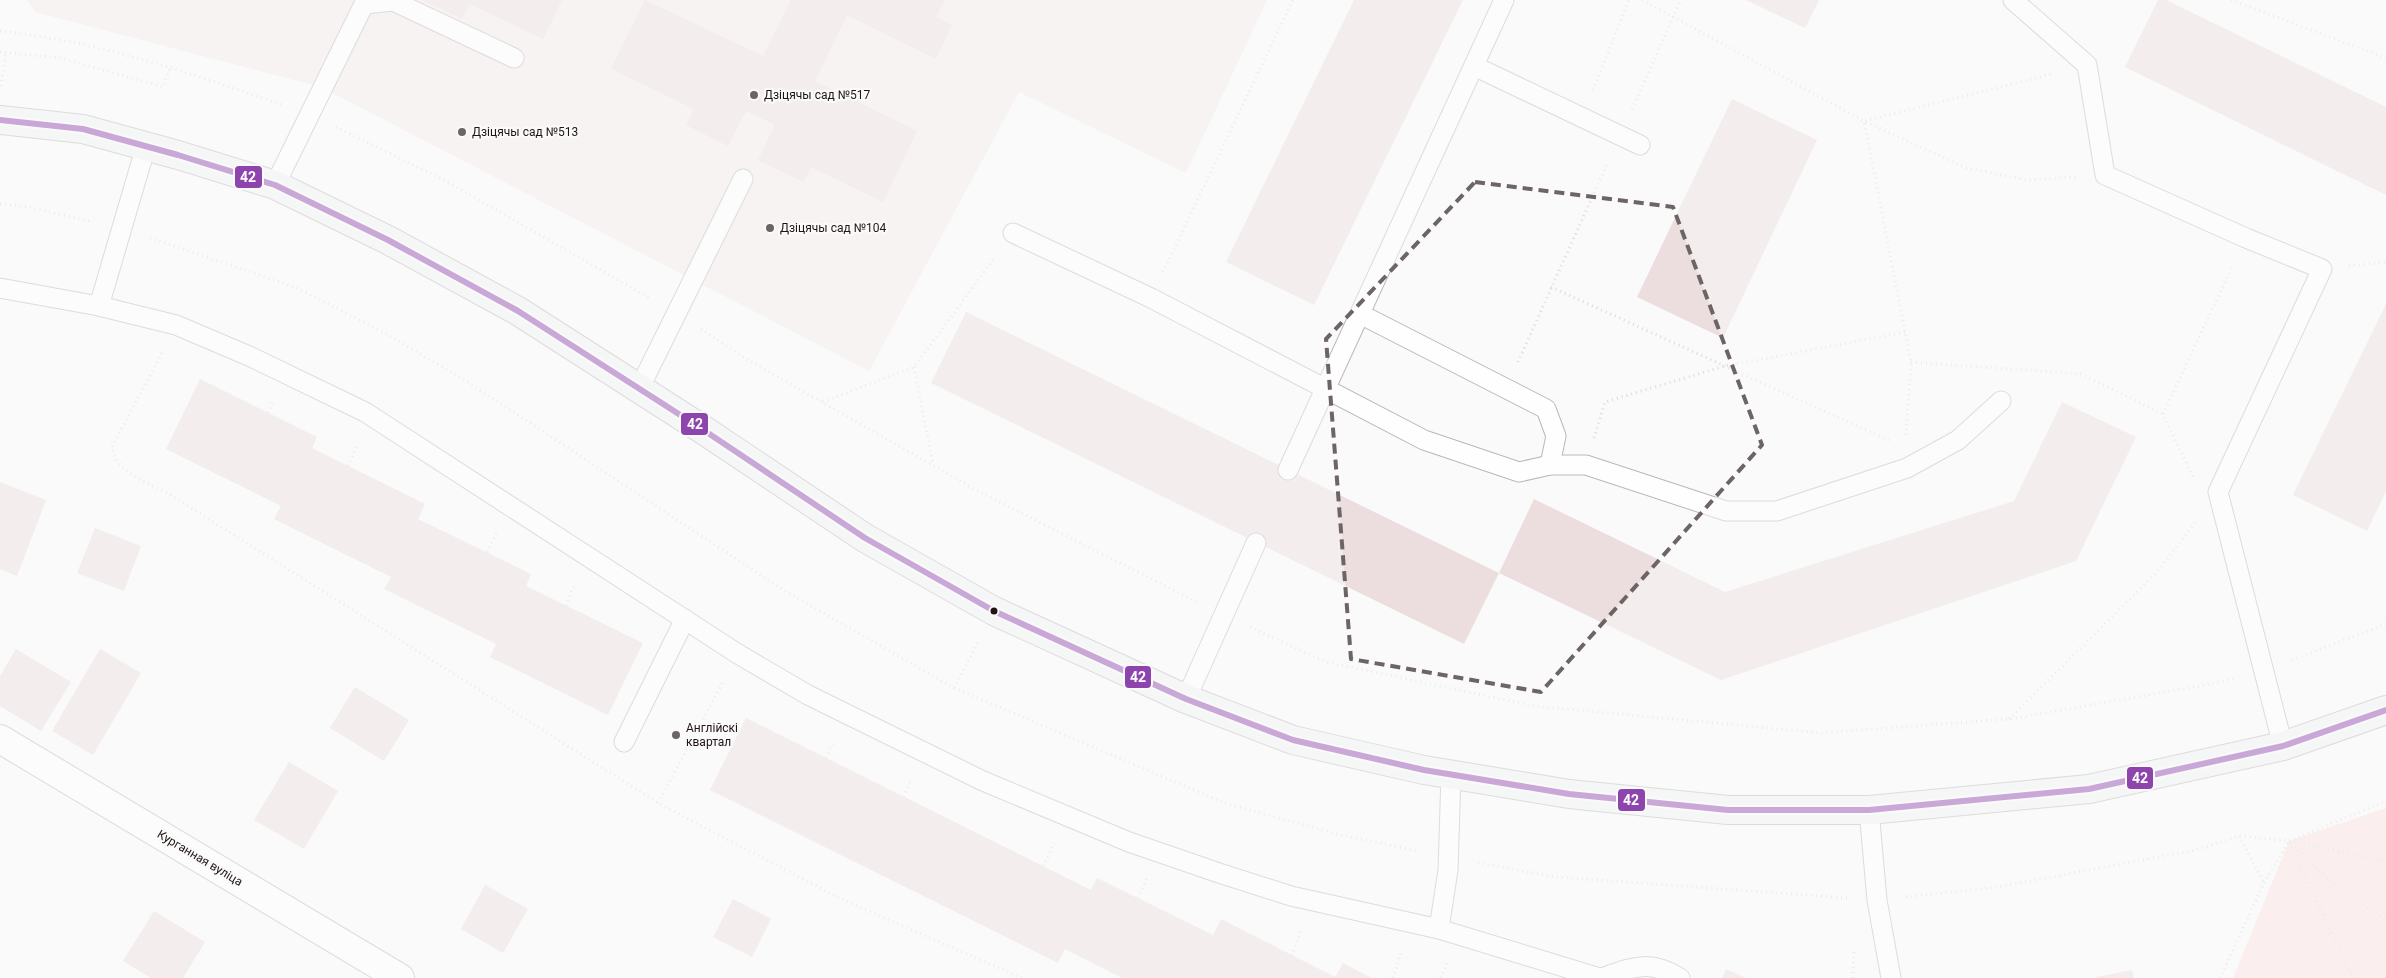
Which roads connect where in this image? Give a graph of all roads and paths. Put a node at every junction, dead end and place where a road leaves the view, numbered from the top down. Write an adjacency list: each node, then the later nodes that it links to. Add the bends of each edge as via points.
1 (1293, 0): 36 (path)
2 (1504, 0): 15 (lane)
3 (1629, 0): 19 (path)
4 (1642, 0): 8 (path)
5 (1681, 0): 8 (path)
6 (2013, 0): 14 (lane)
7 (2231, 0): 13 (path)
8 (1674, 16): 21 (path); 22 (path)
9 (0, 31): 16 (path, via 117,52)
10 (0, 52): 11 (path)
11 (6, 52): 16 (path, via 61,58 164,87); 17 (path)
12 (514, 58): 18 (lane, via 393,1 364,4)
13 (2386, 58)
14 (2087, 65): 21 (path); 25 (lane)
15 (1474, 66): 19 (lane); 39 (lane)
16 (170, 68): 18 (path)
17 (0, 95)
18 (310, 114): 27 (lane); 38 (path, via 446,180)
19 (1582, 117): 22 (lane)
20 (0, 120): 24 (street, via 83,129)
21 (1864, 121): 25 (path, via 1966,168 2027,180); 41 (path)
22 (1620, 136): 23 (lane); 34 (path)
23 (1640, 145)
24 (146, 146): 27 (street); 29 (lane)
25 (2105, 175): 31 (lane)
26 (743, 179): 38 (lane)
27 (275, 185): 47 (street, via 388,240 518,311)
28 (0, 204): 29 (path, via 24,206)
29 (121, 229): 37 (lane); 73 (path, via 295,287 381,331 468,382 785,591)
30 (1013, 232): 36 (lane); 43 (path)
31 (2246, 238): 33 (lane); 52 (path)
32 (2386, 262): 33 (path)
33 (2322, 269): 61 (lane)
34 (1551, 287): 44 (path); 45 (path)
35 (0, 288): 37 (lane)
36 (1151, 298): 46 (lane)
37 (99, 306): 40 (lane)
38 (676, 313): 47 (lane); 50 (path)
39 (1360, 314): 45 (lane); 46 (lane)
40 (176, 325): 69 (lane, via 365,412); 86 (path, via 112,447 113,458 123,468)
41 (1906, 332): 42 (path); 44 (path)
42 (1911, 362): 52 (path, via 2081,374); 54 (path)
43 (914, 366): 50 (path); 55 (path)
44 (1725, 366): 54 (path); 57 (path, via 1605,402)
45 (1506, 387): 56 (lane, via 1546,408 1556,436)
46 (1326, 388): 56 (lane, via 1433,443 1519,472); 60 (lane)
47 (639, 389): 67 (street, via 865,538)
48 (276, 397): 51 (path)
49 (2001, 401): 59 (lane, via 1958,440)
50 (823, 402): 55 (path)
51 (268, 412)
52 (2163, 414): 61 (path)
53 (360, 439): 58 (path)
54 (1905, 448): 59 (path)
55 (933, 465): 68 (path, via 976,490)
56 (1550, 465): 57 (lane)
57 (1586, 465): 59 (lane, via 1726,510 1768,511)
58 (348, 466)
59 (1907, 468)
60 (1288, 470)
61 (2212, 500): 72 (lane); 76 (path, via 2156,573)
62 (500, 525): 64 (path)
63 (1256, 543): 68 (lane)
64 (487, 552)
65 (577, 578): 66 (path)
66 (566, 606)
67 (994, 611): 73 (path); 74 (street)
68 (1224, 615): 74 (lane); 76 (path, via 1326,662 1534,706 1822,734)
69 (685, 619): 71 (lane); 79 (lane)
70 (2386, 624): 72 (path)
71 (738, 654): 86 (path); 100 (lane, via 808,695 983,781 1129,842 1291,896)
72 (2264, 671): 76 (path, via 2200,686); 80 (lane)
73 (954, 688): 91 (path, via 1227,804 1337,834)
74 (1186, 699): 82 (street, via 1293,740)
75 (2386, 710): 80 (street)
76 (2009, 720)
77 (836, 738): 81 (path)
78 (0, 739): 104 (street, Курганная вуліца)
79 (624, 742)
80 (2282, 746): 87 (street, via 2089,789)
81 (826, 758)
82 (1451, 775): 87 (street, via 1568,794 1728,810); 91 (lane)
83 (913, 776): 84 (path)
84 (904, 797)
85 (2386, 801): 89 (path)
86 (658, 803): 105 (path, via 841,898)
87 (1870, 810): 97 (lane)
88 (2239, 836): 89 (path); 95 (path); 97 (path, via 2196,850 1998,887)
89 (2289, 841): 92 (path); 95 (path); 98 (path, via 2331,882); 112 (path)
90 (1054, 843): 93 (path)
91 (1449, 857): 97 (path, via 1557,878); 100 (lane)
92 (2386, 861)
93 (1043, 866)
94 (1147, 878): 96 (path)
95 (2264, 883): 111 (path)
96 (1138, 898)
97 (1877, 900): 110 (lane)
98 (2386, 920)
99 (1304, 925): 102 (path)
100 (1439, 929): 108 (lane)
101 (1403, 948): 106 (path)
102 (1292, 956)
103 (1448, 962): 107 (path)
104 (400, 978)
105 (1022, 978)
106 (1393, 978)
107 (1441, 978)
108 (1601, 978): 109 (lane, via 1636,966 1667,970)
109 (1680, 978)
110 (1891, 978)
111 (2220, 978)
112 (2353, 978)

